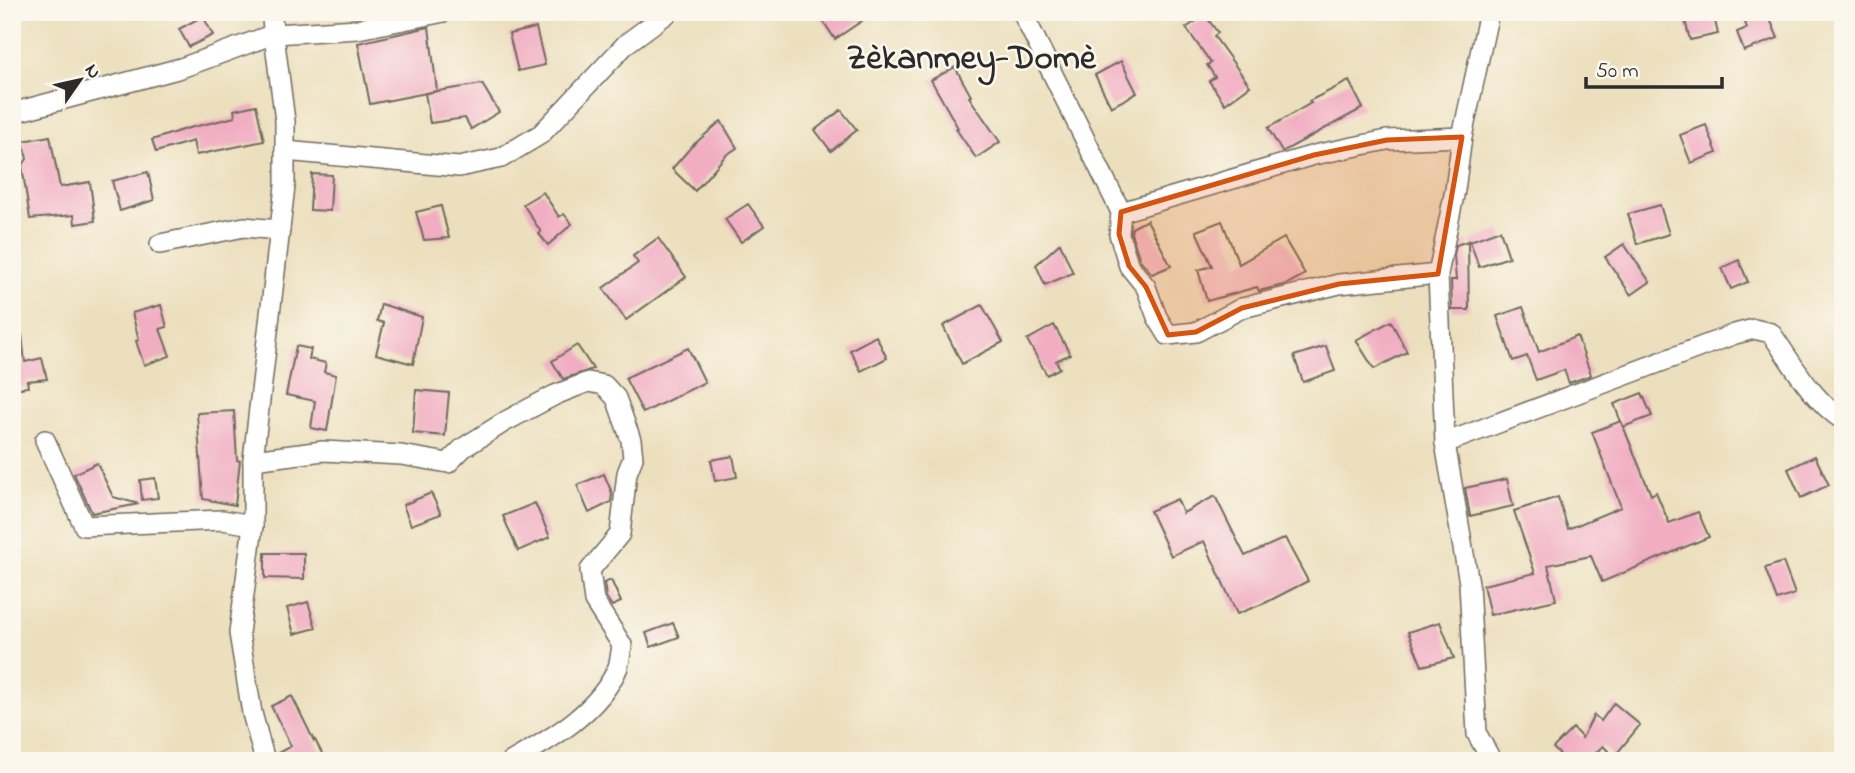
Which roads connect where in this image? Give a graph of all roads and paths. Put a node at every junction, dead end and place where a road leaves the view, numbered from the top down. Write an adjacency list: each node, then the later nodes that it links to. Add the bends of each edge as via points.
1 (271, 12): 6 (street)
2 (444, 12): 6 (street, via 358,29)
3 (670, 12): 9 (street, via 627,43 541,134 502,158 459,167)
4 (1022, 12): 10 (street)
5 (1489, 12): 8 (street)
6 (274, 34): 7 (street, via 181,68); 9 (street)
7 (12, 113)
8 (1462, 137): 10 (street, via 1387,139 1314,155); 13 (street)
9 (285, 152): 11 (street)
10 (1121, 212): 13 (street, via 1119,234 1129,266 1146,286 1168,335 1196,332 1241,308 1339,285)
11 (280, 230): 12 (street, via 244,227); 17 (street)
12 (160, 244)
13 (1438, 274): 16 (street)
14 (1843, 420): 16 (street, via 1811,390 1771,334 1754,329)
15 (45, 440): 18 (street, via 84,526 222,520)
16 (1445, 443): 21 (street, via 1469,583 1477,734)
17 (253, 460): 18 (street); 20 (street, via 323,451 448,463 506,421 588,382 604,386 616,398 633,458 620,534 590,570 594,601 622,645 618,666 601,696 571,723)
18 (253, 525): 19 (street, via 240,633 251,713)
19 (265, 761)
20 (512, 761)
21 (1492, 761)

